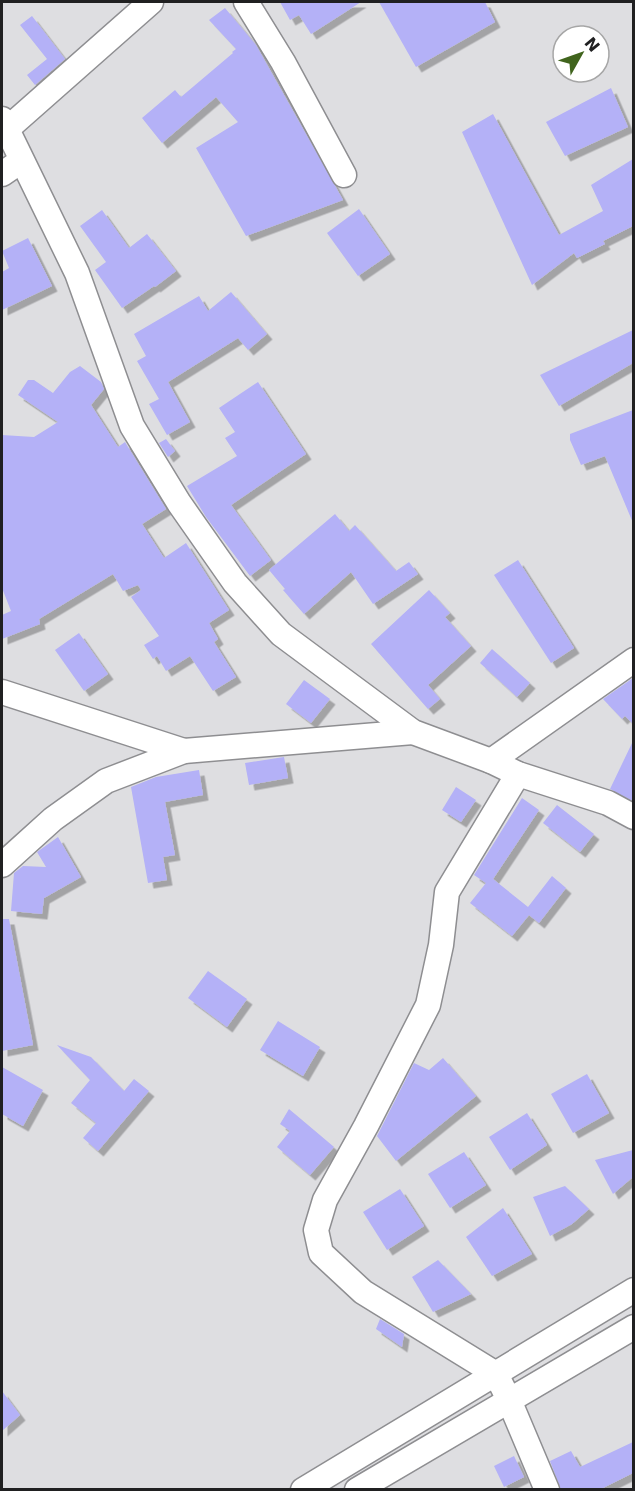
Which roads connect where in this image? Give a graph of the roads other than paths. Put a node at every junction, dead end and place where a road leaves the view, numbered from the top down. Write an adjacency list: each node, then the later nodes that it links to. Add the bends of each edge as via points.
1 (151, 2): 3 (street)
2 (246, 2): 5 (street, via 284,62)
3 (4, 125): 4 (street)
4 (11, 167): 8 (street, via 77,273 132,426 235,583 281,634)
5 (344, 175)
6 (633, 660): 10 (street)
7 (2, 692): 9 (street)
8 (413, 732): 9 (street); 10 (street)
9 (184, 751): 13 (street, via 106,781 53,819)
10 (490, 761): 11 (street)
11 (518, 774): 12 (street, via 608,803); 16 (street, via 447,892 428,1005 325,1200 316,1230 321,1253 363,1292)
12 (633, 818)
13 (2, 865)
14 (633, 1290): 16 (street)
15 (633, 1327): 17 (street)
16 (495, 1374): 17 (street); 18 (street)
17 (509, 1400): 19 (street); 20 (street)
18 (303, 1490)
19 (357, 1490)
20 (547, 1490)

